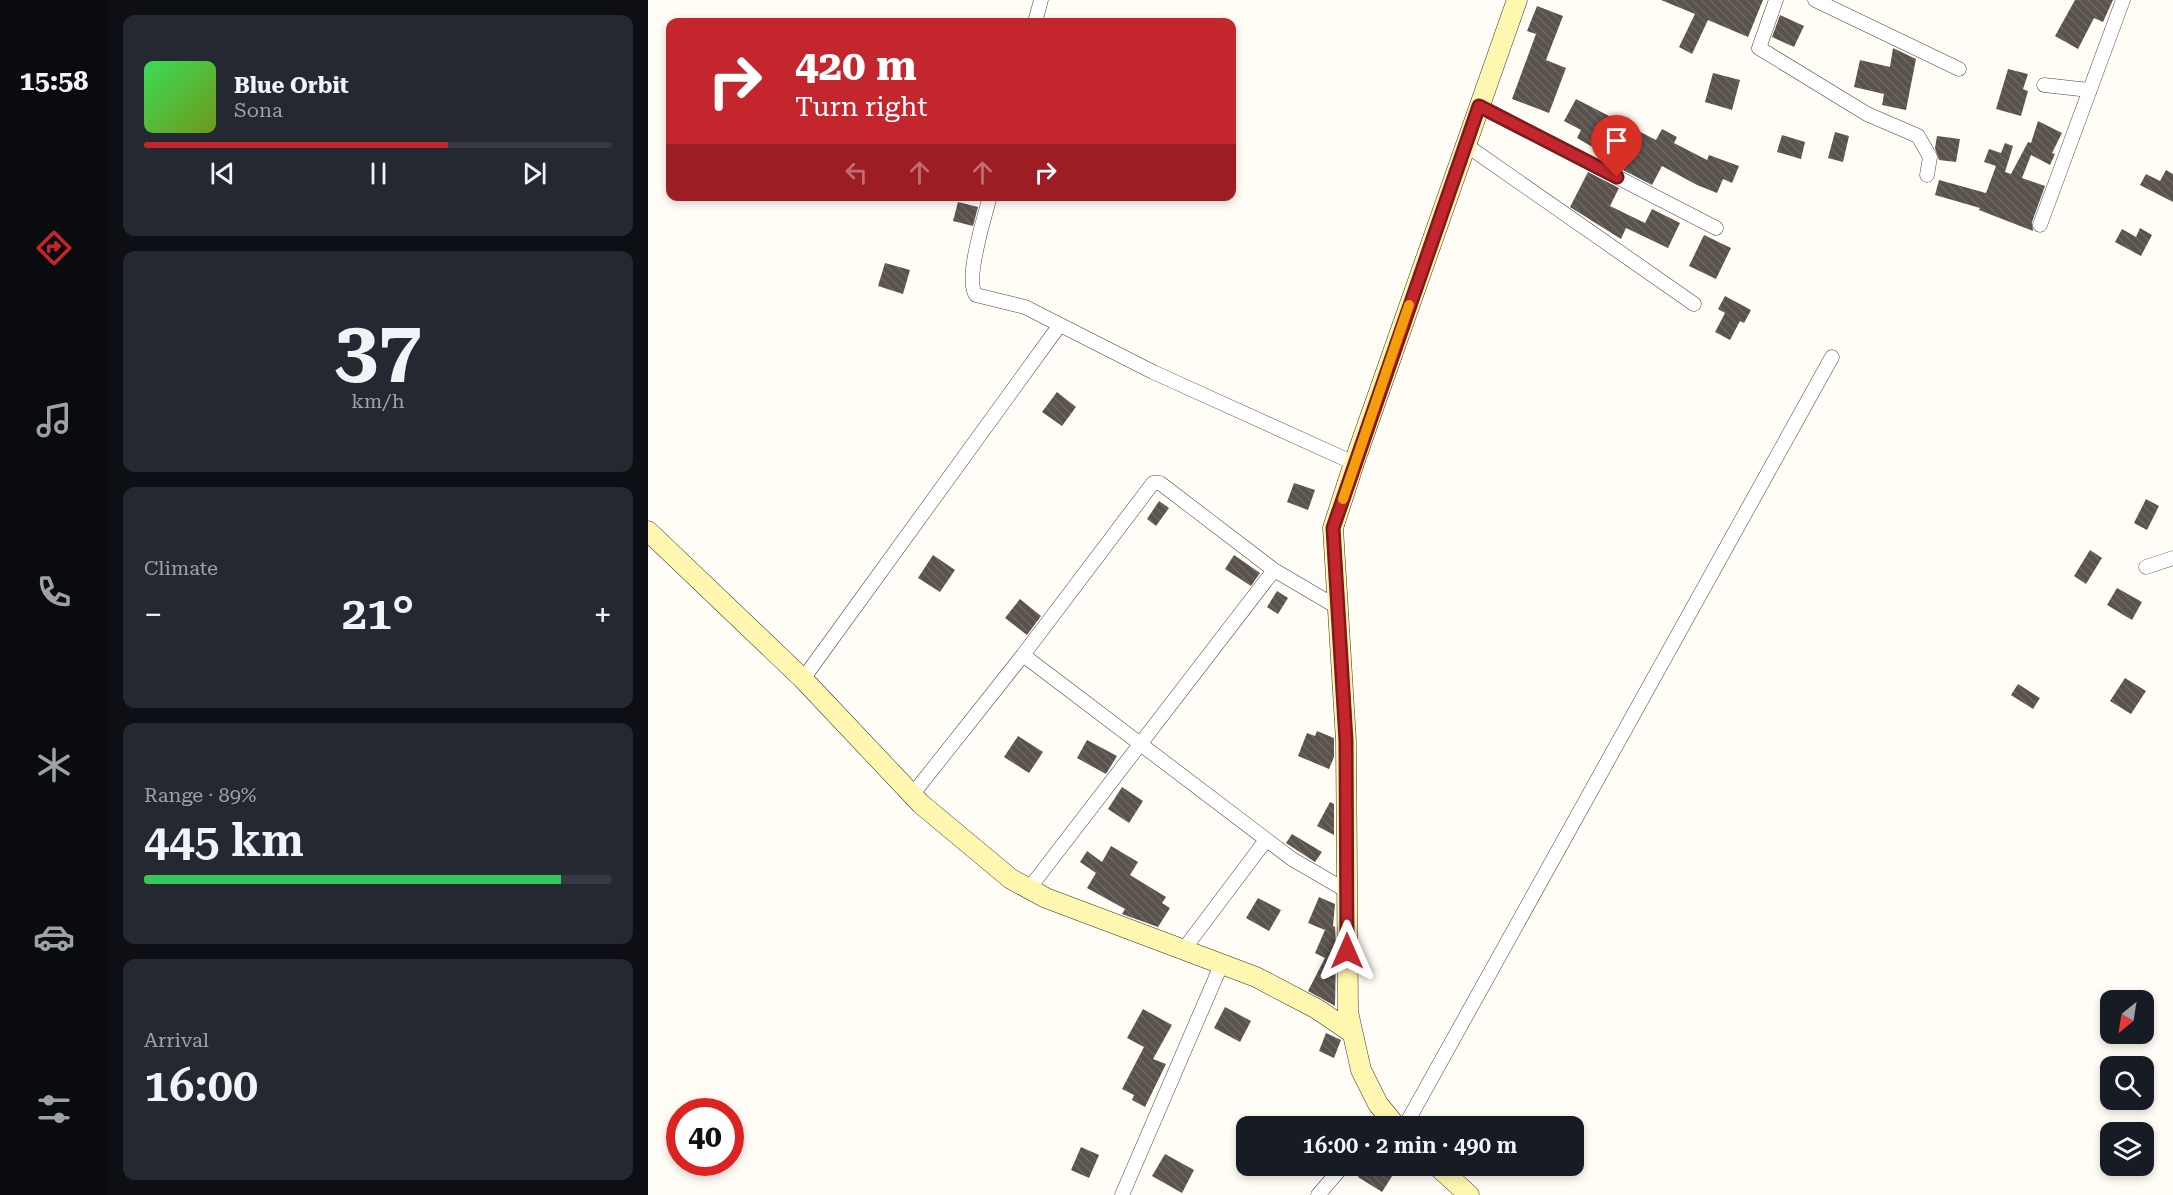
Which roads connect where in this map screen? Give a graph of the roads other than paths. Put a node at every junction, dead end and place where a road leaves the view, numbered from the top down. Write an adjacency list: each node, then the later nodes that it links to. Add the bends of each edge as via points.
1 (1041, 0): 6 (street)
2 (1517, 0): 10 (street)
3 (1776, 0): 12 (street, via 1759,48 1867,114 1918,136 1930,157)
4 (1815, 0): 7 (street)
5 (2123, 0): 9 (street)
6 (1036, 18)
7 (1959, 69)
8 (2044, 85): 9 (street)
9 (2089, 90): 14 (street)
10 (1479, 106): 11 (street); 15 (street)
11 (1466, 145): 16 (street); 19 (street)
12 (1927, 175)
13 (989, 201): 17 (street, via 977,247 973,292 979,297 1025,307)
14 (2040, 225)
15 (1716, 228)
16 (1694, 304)
17 (1059, 326): 19 (street); 26 (street)
18 (1832, 357): 36 (street)
19 (1354, 463): 24 (street, via 1333,528)
20 (648, 531): 26 (street)
21 (2173, 558): 22 (street)
22 (2146, 567)
23 (1274, 570): 24 (street); 25 (street, via 1160,483 1153,483); 27 (street)
24 (1337, 607): 31 (street, via 1346,741)
25 (1023, 655): 27 (street); 28 (street)
26 (804, 679): 28 (street)
27 (1140, 744): 29 (street); 30 (street)
28 (912, 795): 30 (street)
29 (1266, 840): 31 (street); 32 (street)
30 (1028, 890): 32 (street)
31 (1347, 891): 34 (street)
32 (1184, 949): 33 (street)
33 (1222, 963): 34 (street, via 1301,1000); 40 (street)
34 (1351, 1032): 35 (street, via 1361,1070)
35 (1383, 1116)
36 (1411, 1116)
37 (1334, 1176): 41 (street)
38 (1447, 1176): 39 (street)
39 (1465, 1194)
40 (1122, 1195)
41 (1318, 1195)

